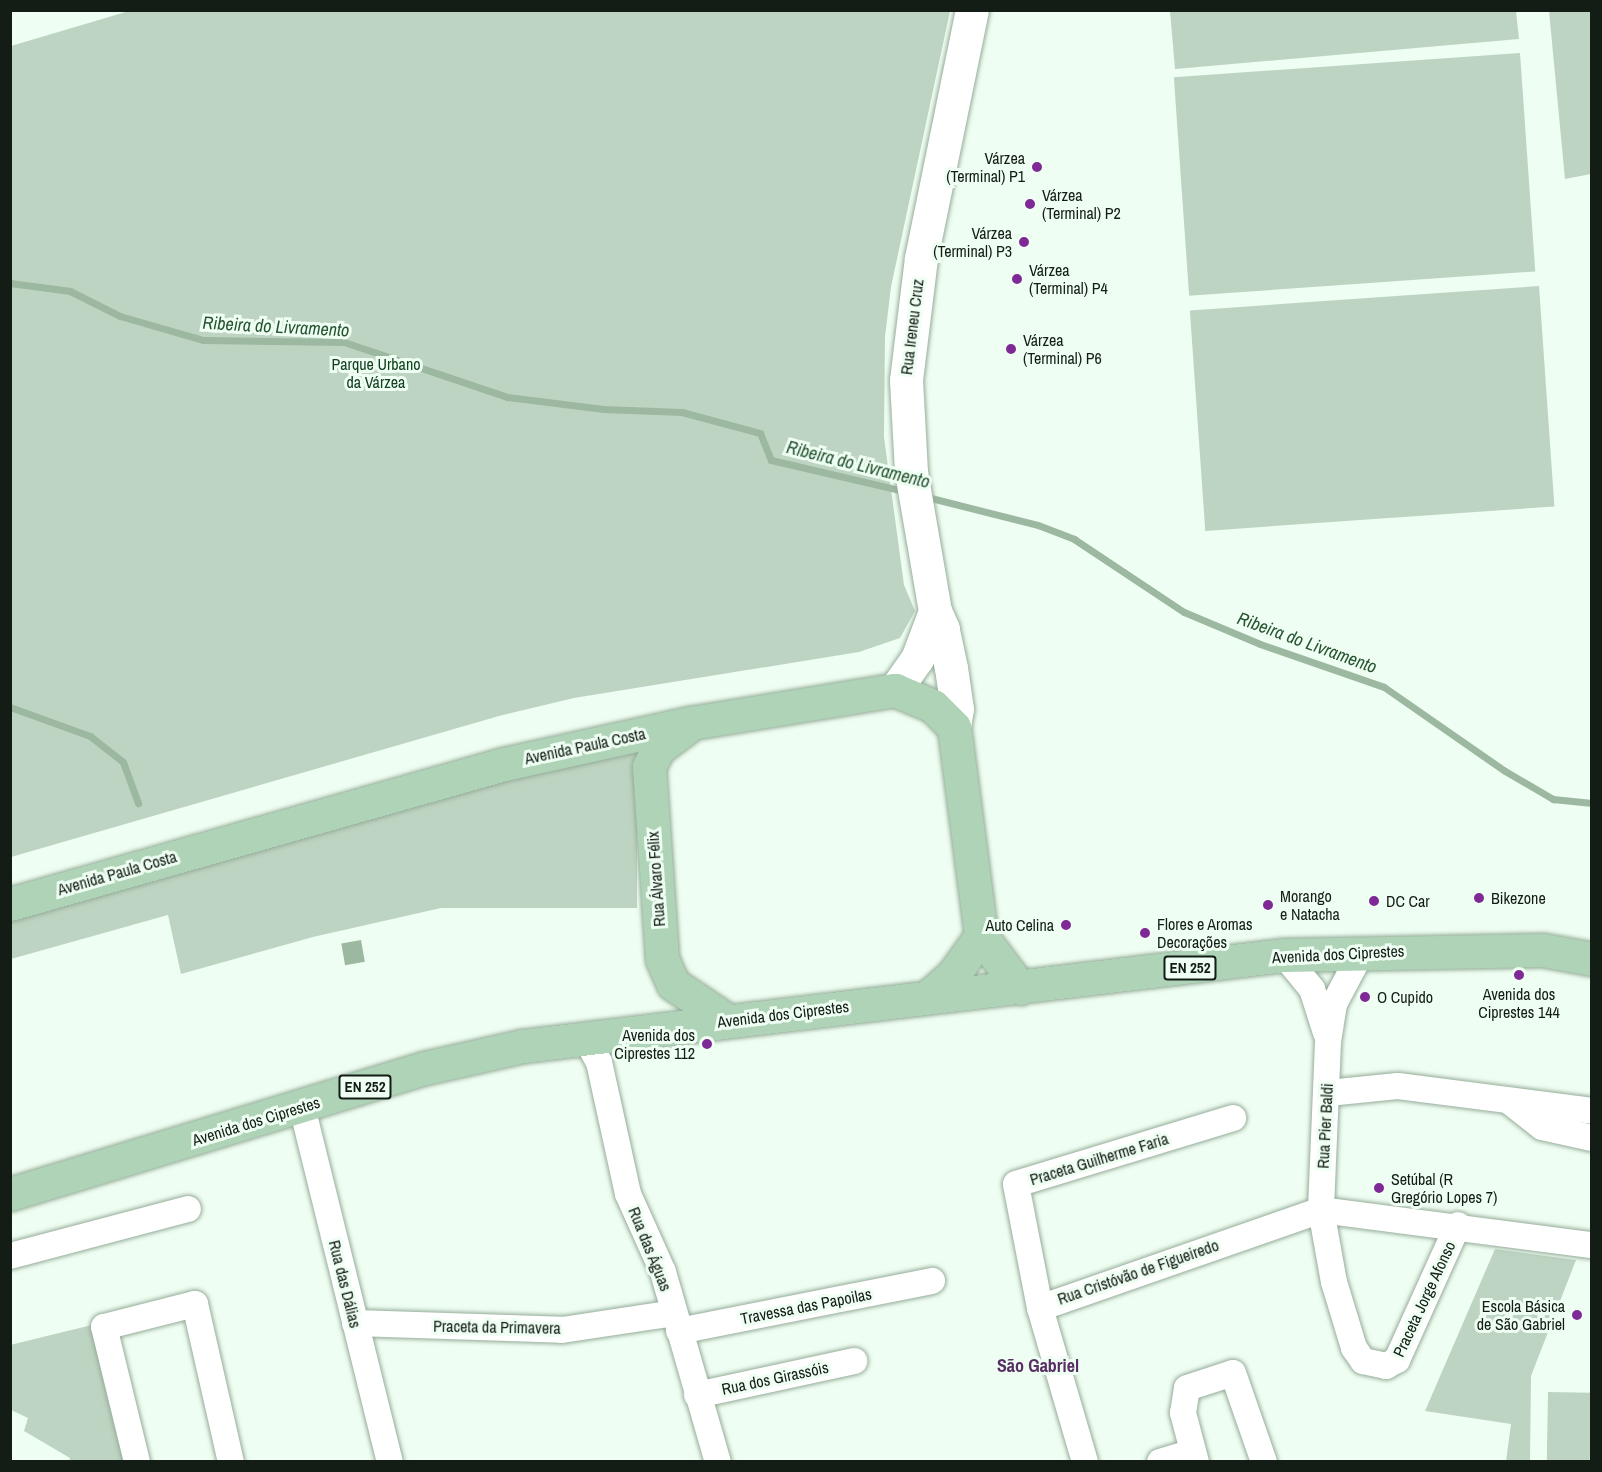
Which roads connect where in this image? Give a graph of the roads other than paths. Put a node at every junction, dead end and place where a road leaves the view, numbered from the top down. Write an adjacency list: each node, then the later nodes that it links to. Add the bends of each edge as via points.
1 (972, 10): 2 (street, Rua Ireneu Cruz, via 910,321 906,411 911,472)
2 (935, 611): 3 (street, via 917,659); 5 (street, Rua Ireneu Cruz, via 951,668 957,709)
3 (895, 690): 4 (main road, Avenida Paula Costa); 5 (main road, via 933,706)
4 (691, 723): 6 (main road, Avenida Paula Costa, via 504,764); 13 (main road, Rua Álvaro Félix, via 658,749 649,767 662,959 673,984)
5 (954, 727): 7 (main road)
6 (10, 904)
7 (981, 936): 11 (main road); 12 (main road, via 953,975)
8 (1361, 953): 9 (main road, Avenida dos Ciprestes / EN 252); 10 (main road, Avenida dos Ciprestes / EN 252, via 1520,950); 15 (street, Rua Pier Baldi, via 1334,1004)
9 (1284, 955): 11 (main road, Avenida dos Ciprestes / EN 252); 15 (street, Rua Pier Baldi, via 1316,996)
10 (1586, 956)
11 (1020, 988): 12 (main road, Avenida dos Ciprestes / EN 252)
12 (929, 996): 13 (main road, Avenida dos Ciprestes / EN 252)
13 (728, 1021): 14 (main road, Avenida dos Ciprestes / EN 252)
14 (585, 1037): 18 (main road, Avenida dos Ciprestes / EN 252, via 425,1068); 30 (street, Rua das Águas, via 599,1062 628,1194 663,1272)
15 (1328, 1042): 16 (street, Rua Pier Baldi)
16 (1328, 1093): 17 (street, via 1398,1086); 24 (street, Rua Pier Baldi)
17 (1509, 1100): 19 (street); 21 (street, via 1542,1127)
18 (302, 1107): 22 (main road, Avenida dos Ciprestes / EN 252); 31 (street, Rua das Dálias)
19 (1592, 1111)
20 (1233, 1118): 29 (street, Praceta Guilherme Faria, via 1016,1184)
21 (1592, 1138)
22 (10, 1194)
23 (188, 1209): 27 (street)
24 (1321, 1210): 25 (street); 25 (street, Praceta Jorge Afonso, via 1328,1259 1354,1347 1363,1361 1386,1366 1397,1360); 29 (street, Rua Cristóvão de Figueiredo)
25 (1458, 1225): 26 (street)
26 (1592, 1245)
27 (10, 1256)
28 (932, 1281): 30 (street, Travessa das Papoilas)
29 (1040, 1308): 39 (street, Rua Cristóvão de Figueiredo)
30 (677, 1322): 31 (street, Praceta da Primavera, via 562,1330); 33 (street, Rua das Águas)
31 (355, 1323): 37 (street, Rua das Dálias)
32 (854, 1361): 33 (street, Rua dos Girassóis)
33 (697, 1395): 38 (street, Rua das Águas)
34 (1195, 1457): 40 (street); 41 (street, via 1184,1413 1187,1388 1233,1373)
35 (137, 1461): 36 (street, via 104,1327 195,1304)
36 (231, 1461)
37 (390, 1461)
38 (718, 1461)
39 (1084, 1461)
40 (1160, 1461)
41 (1264, 1461)

